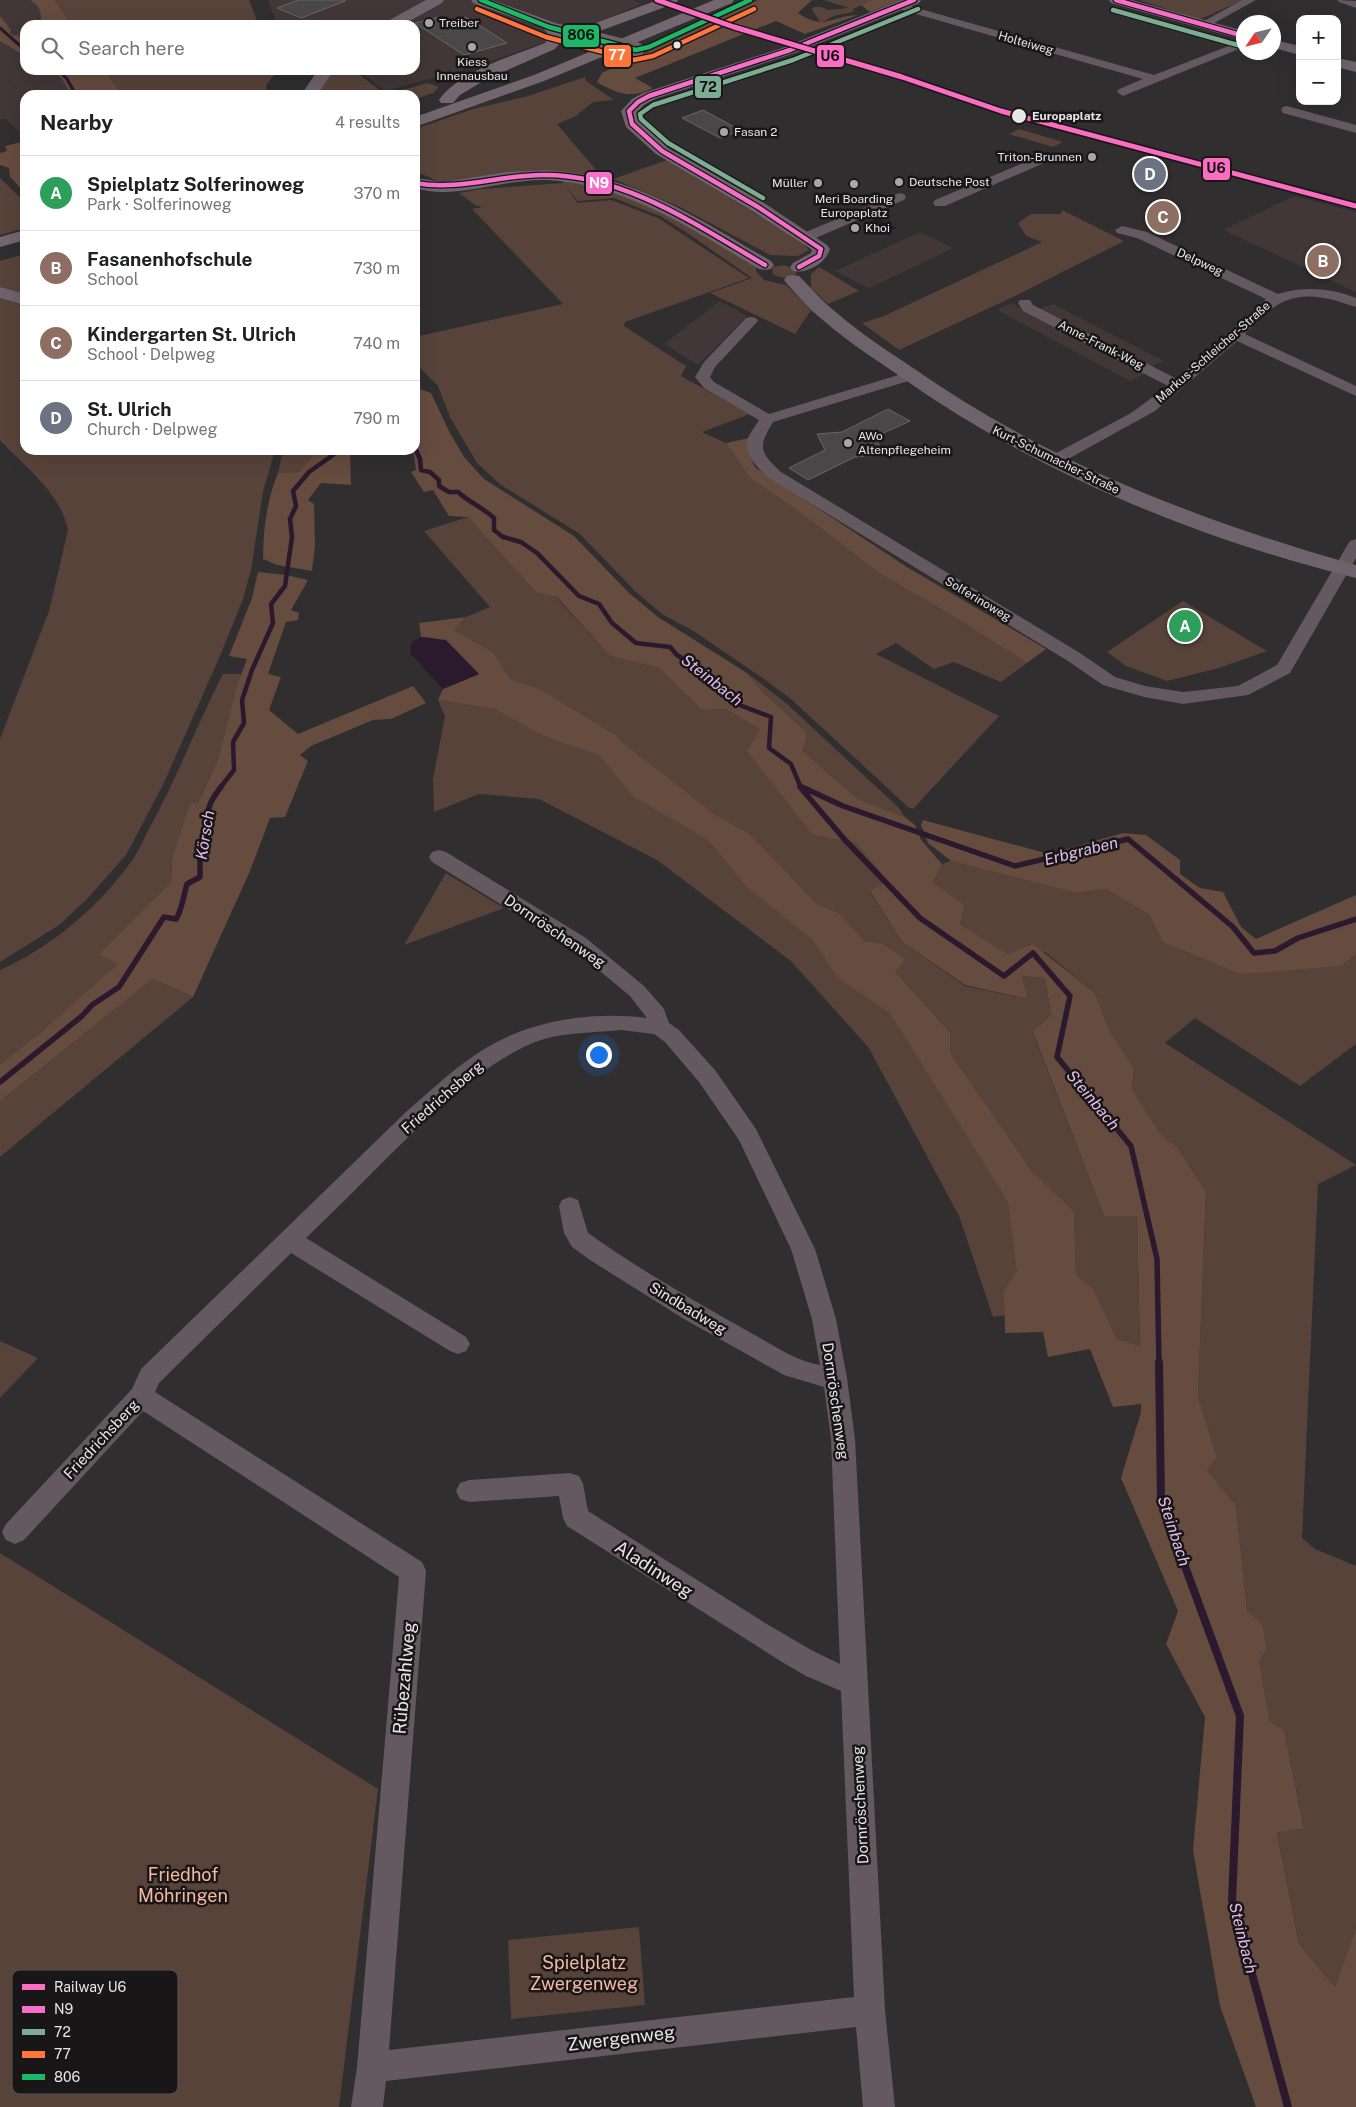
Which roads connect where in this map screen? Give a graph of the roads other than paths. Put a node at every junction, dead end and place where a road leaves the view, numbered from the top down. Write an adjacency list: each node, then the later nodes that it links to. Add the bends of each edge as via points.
1 (462, 0): 14 (street)
2 (671, 0): 17 (highway, via 592,29)
3 (704, 0): 29 (highway)
4 (727, 0): 29 (highway, via 540,78)
5 (750, 0): 21 (highway)
6 (914, 0): 13 (street)
7 (1116, 0): 16 (street)
8 (1250, 0): 16 (street)
9 (1343, 0): 12 (street)
10 (481, 1): 14 (street)
11 (429, 2): 15 (street)
12 (1356, 5)
13 (899, 6): 26 (street, Holteiweg); 40 (street, via 782,53 649,96 629,111 632,124 648,140 679,162)
14 (519, 15): 17 (street)
15 (399, 20)
16 (1203, 25): 18 (street)
17 (549, 27): 21 (street, bridge); 29 (highway, via 558,37 550,46 484,74 452,93)
18 (1236, 34)
19 (1236, 45): 26 (street)
20 (1281, 46): 22 (street)
21 (636, 50): 29 (highway, via 610,64 526,94 483,104)
22 (1296, 50)
23 (1341, 63): 24 (street)
24 (1356, 67)
25 (323, 75): 27 (street)
26 (1155, 79): 28 (street)
27 (312, 90)
28 (1123, 92)
29 (452, 103): 30 (highway); 32 (highway)
30 (420, 110)
31 (1287, 110): 33 (street)
32 (420, 119)
33 (1356, 129)
34 (1040, 160): 37 (street)
35 (420, 184): 44 (street, via 446,187 546,175 601,182 660,205 765,266 762,274 767,278 784,282)
36 (899, 197): 40 (street)
37 (940, 203)
38 (1122, 230): 47 (street, Delpweg, via 1142,236)
39 (20, 236): 41 (highway)
40 (806, 237): 44 (street, via 821,250 820,255)
41 (0, 242)
42 (20, 246): 43 (highway)
43 (0, 252)
44 (796, 273): 52 (street, Kurt-Schumacher-Straße, via 823,312)
45 (0, 292): 46 (street)
46 (20, 298)
47 (1276, 298): 49 (street, Markus-Schleicher-Straße, via 1292,294 1327,294); 51 (street, Markus-Schleicher-Straße)
48 (1025, 303): 53 (street, Anne-Frank-Weg, via 1028,308)
49 (1356, 303)
50 (751, 321): 55 (street, via 709,364 702,376 709,385)
51 (1235, 335): 53 (street, Markus-Schleicher-Straße); 54 (street)
52 (910, 376): 55 (street); 56 (street, Kurt-Schumacher-Straße, via 960,410)
53 (1178, 385): 56 (street, Markus-Schleicher-Straße, via 1129,420)
54 (1356, 392)
55 (767, 419): 58 (street, Solferinoweg, via 756,438 755,451 760,461 775,475 1109,681 1144,691 1183,698 1242,691 1284,669)
56 (1053, 461): 58 (street, Kurt-Schumacher-Straße, via 1144,502 1240,537)
57 (1356, 544): 58 (street)
58 (1349, 570)
59 (439, 857): 60 (street, Dornröschenweg, via 550,924 598,958 637,991 657,1014)
60 (658, 1028): 62 (street, Friedrichsberg, via 620,1022 560,1028 523,1038 493,1054 416,1116); 64 (street, Dornröschenweg, via 672,1036 707,1076 748,1135 803,1250 824,1319)
61 (570, 1206): 64 (street, Sindbadweg, via 575,1233 598,1253 692,1312 793,1368)
62 (290, 1240): 63 (street); 65 (street, Friedrichsberg, via 150,1376)
63 (458, 1344)
64 (835, 1378): 68 (street, Dornröschenweg, via 843,1439)
65 (141, 1396): 67 (street, Friedrichsberg); 70 (street, Rübezahlweg, via 413,1571)
66 (469, 1491): 68 (street, Aladinweg, via 570,1484 576,1518 669,1580 779,1646 834,1677)
67 (15, 1532)
68 (854, 1681): 69 (street, Dornröschenweg)
69 (870, 2010): 70 (street, Zwergenweg); 72 (street, Dornröschenweg)
70 (372, 2067): 71 (street, Rübezahlweg)
71 (367, 2107)
72 (879, 2107)

